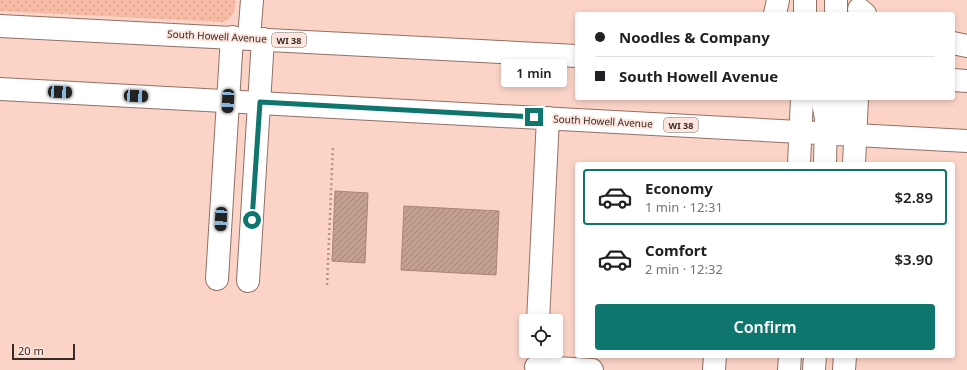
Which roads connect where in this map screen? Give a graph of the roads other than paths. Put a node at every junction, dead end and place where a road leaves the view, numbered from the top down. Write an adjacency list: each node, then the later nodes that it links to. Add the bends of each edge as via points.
1 (252, 0): 9 (main road)
2 (778, 0): 5 (main road)
3 (805, 0): 6 (main road)
4 (836, 0): 7 (main road)
5 (775, 12)
6 (805, 12)
7 (836, 12)
8 (0, 26): 9 (main road, South Howell Avenue / WI 38)
9 (248, 38): 12 (main road, South Howell Avenue / WI 38); 20 (main road); 21 (main road)
10 (955, 43): 11 (main road)
11 (967, 46)
12 (575, 56)
13 (955, 80): 14 (main road)
14 (967, 81)
15 (0, 89): 20 (main road, South Howell Avenue / WI 38)
16 (802, 100): 23 (main road)
17 (822, 100): 24 (main road)
18 (838, 100): 25 (main road, via 843,115)
19 (857, 100): 25 (main road)
20 (228, 101): 21 (main road, South Howell Avenue / WI 38); 30 (main road)
21 (260, 102): 22 (main road, South Howell Avenue / WI 38); 31 (main road)
22 (548, 118): 23 (main road, South Howell Avenue / WI 38); 32 (main road)
23 (800, 132): 24 (main road, South Howell Avenue / WI 38); 27 (main road)
24 (826, 134): 25 (main road, South Howell Avenue / WI 38); 28 (main road)
25 (856, 135): 26 (main road, South Howell Avenue / WI 38); 29 (main road)
26 (967, 141)
27 (799, 162)
28 (825, 162)
29 (854, 162)
30 (217, 279)
31 (248, 281)
32 (538, 314)
33 (715, 358): 40 (main road)
34 (790, 358): 41 (main road)
35 (815, 358): 42 (main road)
36 (845, 358): 43 (main road)
37 (536, 363): 38 (main road)
38 (583, 370): 39 (main road)
39 (592, 370)
40 (714, 370)
41 (789, 370)
42 (814, 370)
43 (844, 370)

